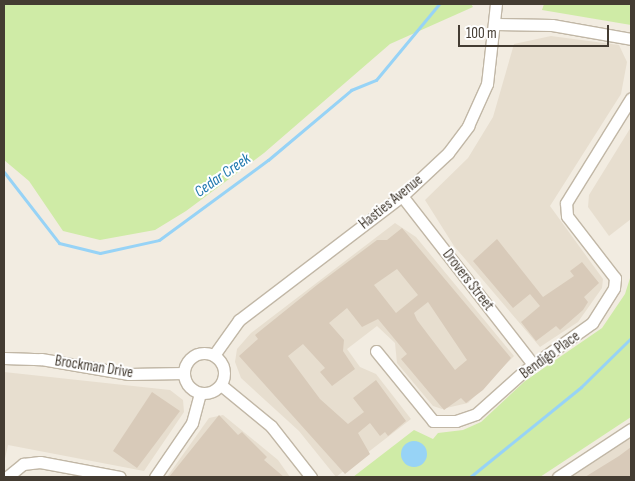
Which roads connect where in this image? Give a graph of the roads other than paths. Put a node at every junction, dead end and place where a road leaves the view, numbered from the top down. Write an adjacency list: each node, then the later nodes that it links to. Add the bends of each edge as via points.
1 (496, 4): 2 (street, Hasties Avenue)
2 (496, 24): 3 (street, via 552,25); 5 (street, Hasties Avenue, via 487,84 468,126 448,153)
3 (631, 39)
4 (631, 98): 9 (street, Bendigo Place, via 566,203 567,216 615,278 614,288 585,329)
5 (402, 196): 7 (street, Hasties Avenue, via 239,320); 9 (street, Drovers Street)
6 (376, 351): 9 (street, Bendigo Place, via 412,400 432,421 441,422 476,414)
7 (214, 355): 10 (street, via 194,356); 11 (street, via 224,372)
8 (4, 358): 10 (street, Brockman Drive, via 41,359 129,374)
9 (533, 364)
10 (184, 373): 12 (street, via 188,386)
11 (221, 385): 12 (street); 17 (street, via 270,426)
12 (200, 393): 16 (street, via 192,422)
13 (631, 429): 18 (street)
14 (7, 477): 15 (street, via 23,464 40,462)
15 (120, 477)
16 (154, 477)
17 (311, 477)
18 (558, 477)

